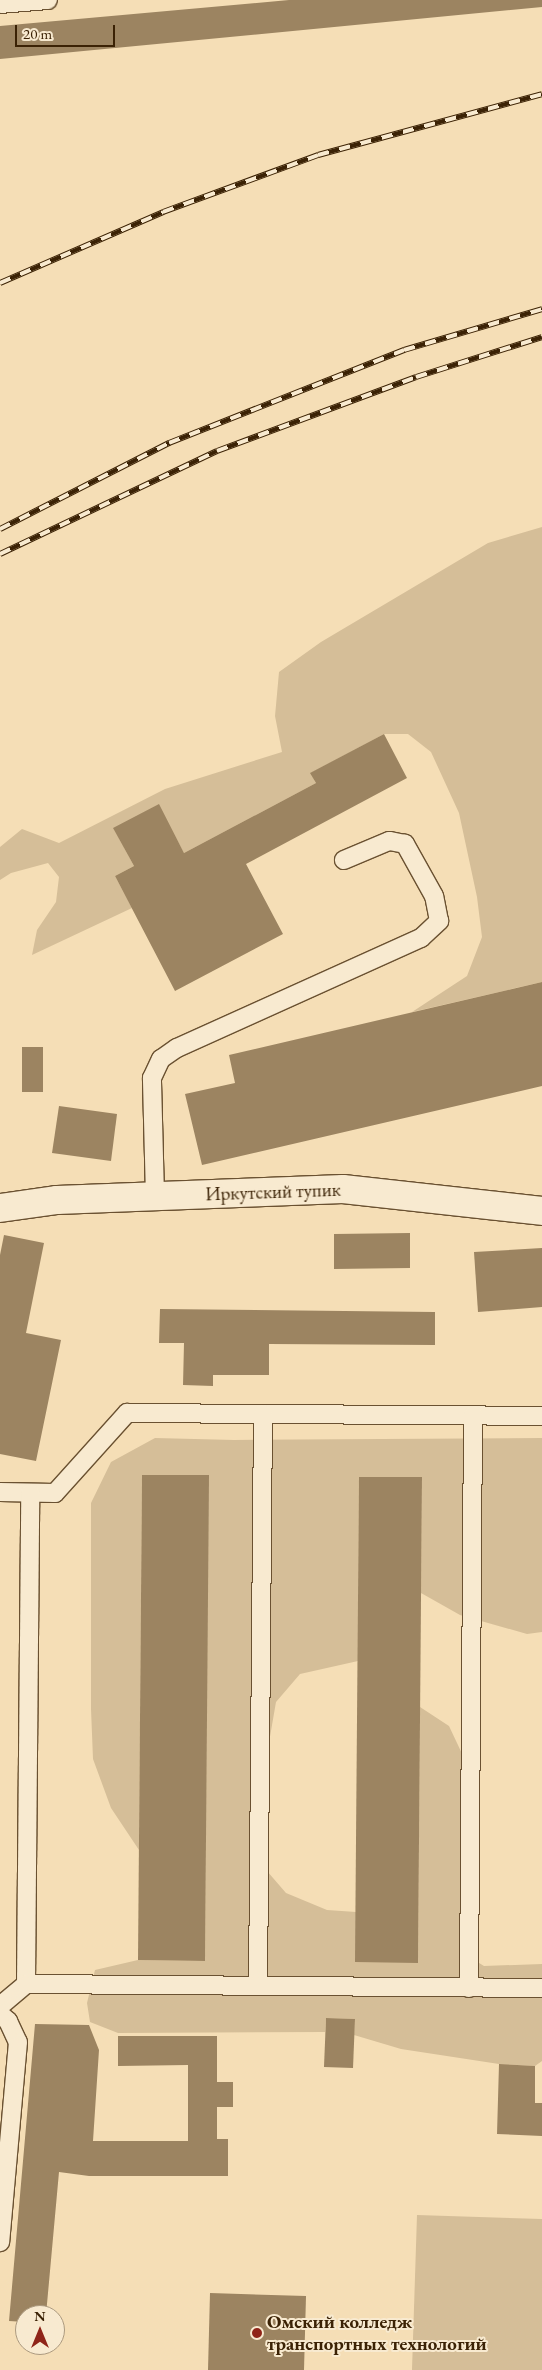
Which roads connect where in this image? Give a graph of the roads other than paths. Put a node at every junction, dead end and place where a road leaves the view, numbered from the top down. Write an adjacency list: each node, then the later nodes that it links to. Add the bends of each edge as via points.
1 (48, 0): 2 (lane)
2 (0, 4)
3 (344, 860): 4 (lane, via 389,840 405,844 434,896 439,921 421,938 177,1048 161,1059 152,1078)
4 (155, 1196): 5 (street, Иркутский тупик, via 58,1200); 6 (street, Иркутский тупик, via 343,1189)
5 (1, 1207)
6 (542, 1211)
7 (263, 1414): 8 (lane); 11 (lane, via 127,1413 55,1493); 13 (lane)
8 (474, 1415): 9 (lane); 14 (lane)
9 (542, 1416)
10 (0, 1492): 11 (lane)
11 (30, 1493): 12 (lane)
12 (26, 1984): 13 (lane); 16 (lane)
13 (258, 1986): 14 (lane)
14 (469, 1988): 15 (lane)
15 (542, 1988)
16 (0, 2006)
17 (0, 2014): 18 (lane, via 8,2021 18,2042)
18 (0, 2242)

